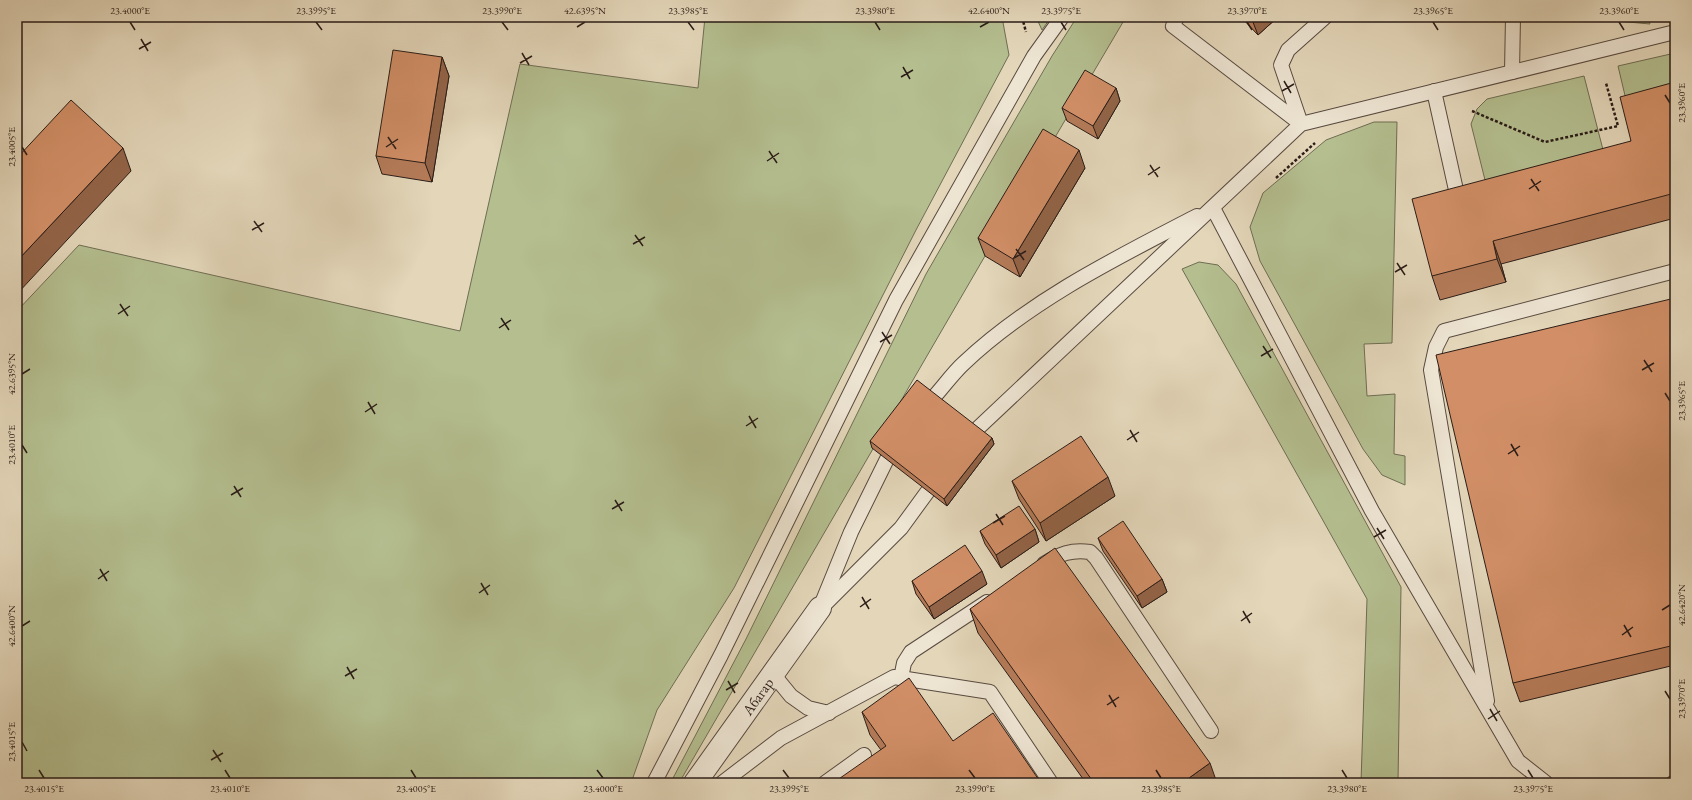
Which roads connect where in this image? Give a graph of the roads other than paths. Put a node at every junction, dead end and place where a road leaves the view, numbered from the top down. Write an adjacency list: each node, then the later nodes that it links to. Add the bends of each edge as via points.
1 (1062, 17): 25 (lane, via 1034,56 896,300 721,655)
2 (1178, 17): 8 (lane, via 1173,26)
3 (1325, 17): 8 (lane, via 1288,50 1281,65)
4 (1514, 17): 6 (lane)
5 (1675, 32): 6 (lane)
6 (1512, 72): 7 (lane)
7 (1434, 91): 8 (lane); 9 (lane)
8 (1301, 124): 10 (lane)
9 (1458, 199)
10 (1213, 208): 12 (lane, via 1093,270 1013,322 964,363); 13 (lane); 21 (lane, via 1372,511)
11 (1675, 271): 21 (lane, via 1444,331 1436,347 1431,370)
12 (934, 397)
13 (976, 430)
14 (887, 459): 18 (lane, via 851,532)
15 (928, 491): 18 (lane, via 901,528)
16 (1030, 573): 23 (lane, via 1062,553 1080,550 1090,552)
17 (997, 595): 20 (lane, via 911,652 904,663)
18 (820, 608): 19 (street, Абагар)
19 (773, 674): 22 (lane, via 790,696 808,708); 26 (street, Абагар)
20 (901, 678): 22 (lane, via 894,677); 29 (lane, via 990,692)
21 (1489, 711): 30 (lane, via 1518,761)
22 (829, 713): 27 (lane, via 781,738)
23 (1212, 731)
24 (864, 755): 28 (lane)
25 (654, 783)
26 (695, 783)
27 (722, 783)
28 (826, 783)
29 (1051, 783)
30 (1546, 783)

